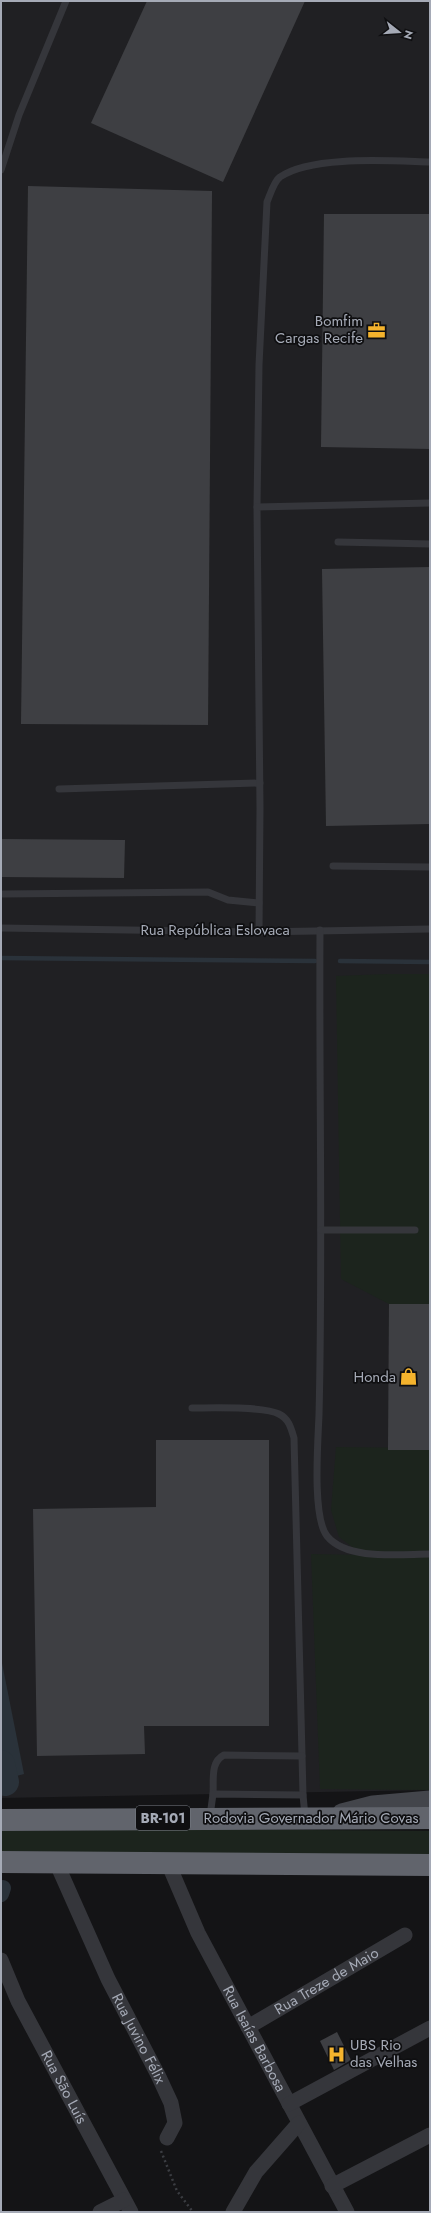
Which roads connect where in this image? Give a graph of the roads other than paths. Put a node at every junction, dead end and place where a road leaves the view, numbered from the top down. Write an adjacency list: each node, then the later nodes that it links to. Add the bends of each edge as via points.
1 (66, 1): 3 (lane, via 19,116)
2 (430, 162): 5 (lane, via 356,161 302,166 278,178 267,202 259,365)
3 (1, 170)
4 (430, 503): 5 (lane)
5 (258, 507): 8 (lane)
6 (338, 542): 7 (lane)
7 (430, 544)
8 (260, 783): 9 (lane); 13 (lane)
9 (59, 789)
10 (333, 866): 11 (lane)
11 (430, 866)
12 (3, 894): 13 (lane, via 208,892 228,900)
13 (259, 903): 17 (lane)
14 (1, 928): 17 (lane, Rua República Eslovaca)
15 (430, 929): 16 (lane, Rua República Eslovaca)
16 (320, 930): 17 (lane, Rua República Eslovaca); 18 (lane)
17 (259, 932)
18 (321, 1230): 19 (lane); 21 (lane, via 317,1478 323,1528 334,1542 346,1549 364,1554)
19 (415, 1230)
20 (192, 1408): 22 (lane, via 268,1411 280,1415 290,1424 294,1438)
21 (430, 1554)
22 (302, 1756): 23 (lane, via 224,1755 218,1758 214,1766); 24 (lane)
23 (213, 1794): 24 (lane); 26 (lane)
24 (303, 1795): 27 (lane)
25 (430, 1800): 27 (main road, via 373,1806)
26 (210, 1818): 27 (highway, Rodovia Governador Mário Covas / BR-101); 29 (highway, Rodovia Governador Mário Covas / BR-101)
27 (315, 1818): 28 (highway, Rodovia Governador Mário Covas / BR-101)
28 (430, 1818)
29 (1, 1820)
30 (1, 1862): 31 (highway)
31 (56, 1862): 32 (highway); 41 (street, Rua Juvino Félix, via 108,1979 171,2103 175,2123)
32 (168, 1863): 33 (highway); 36 (street, Rua Isaías Barbosa, via 198,1933)
33 (430, 1865)
34 (405, 1935): 36 (street, Rua Treze de Maio)
35 (1, 1960): 43 (street, Rua São Luís, via 18,2001)
36 (248, 2028): 38 (street, Rua Isaías Barbosa)
37 (430, 2028): 38 (street)
38 (289, 2104): 39 (street, Rua Isaías Barbosa)
39 (298, 2123): 42 (street, Rua Isaías Barbosa); 44 (street, via 256,2172)
40 (430, 2135): 42 (street)
41 (167, 2138)
42 (332, 2186): 46 (street, Rua Isaías Barbosa)
43 (128, 2206): 45 (street)
44 (236, 2211)
45 (100, 2212)
46 (347, 2212)

